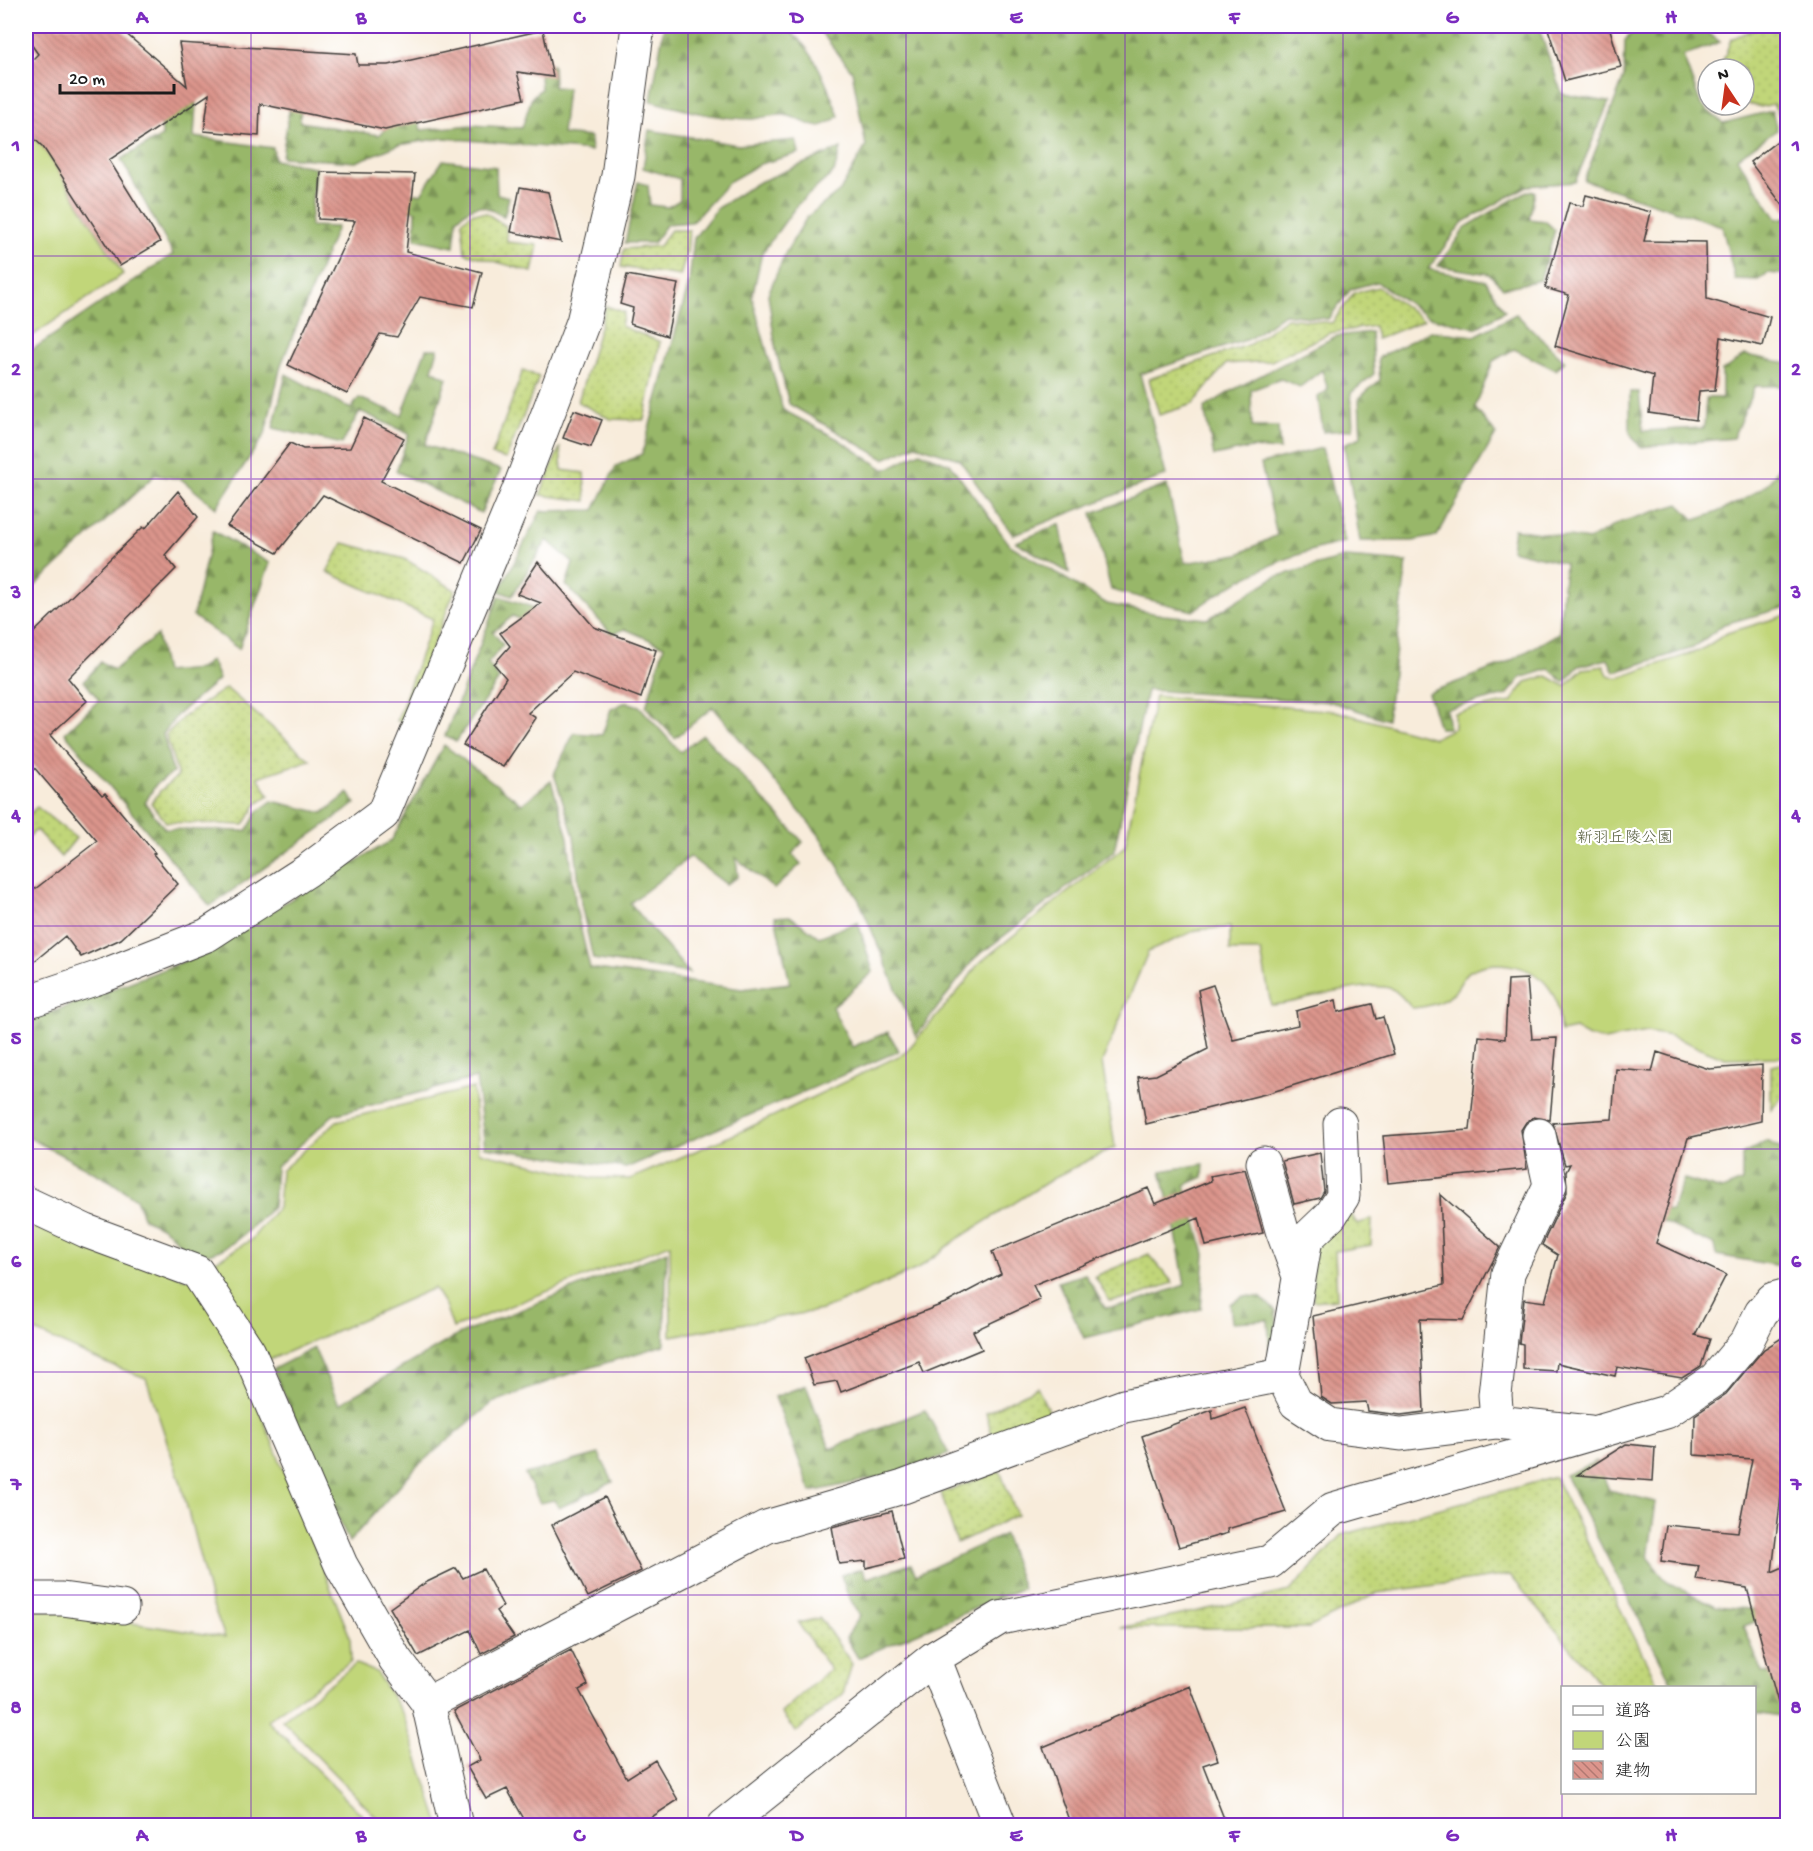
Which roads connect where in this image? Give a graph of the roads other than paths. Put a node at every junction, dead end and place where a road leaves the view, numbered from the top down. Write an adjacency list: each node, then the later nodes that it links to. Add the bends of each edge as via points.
1 (638, 26): 2 (street, via 618,176 583,322 518,492 383,814 308,870 207,935)
2 (26, 1002)
3 (1340, 1124): 7 (street, via 1342,1196 1331,1215 1306,1239)
4 (1539, 1135): 10 (street, via 1550,1185 1508,1273 1495,1395)
5 (1263, 1163): 7 (street, via 1281,1230)
6 (26, 1203): 15 (street, via 87,1231 197,1272 249,1352 341,1565 395,1659)
7 (1299, 1276): 9 (street)
8 (1788, 1295): 11 (street, via 1773,1299 1747,1341 1715,1379 1666,1412)
9 (1282, 1375): 10 (street, via 1296,1403 1330,1425 1401,1434); 15 (street, via 1124,1406 903,1487 766,1527)
10 (1497, 1422): 11 (street)
11 (1590, 1432): 14 (street, via 1333,1509 1270,1562 1000,1618)
12 (26, 1599): 13 (street)
13 (122, 1607)
14 (934, 1658): 17 (street); 18 (street)
15 (428, 1703): 16 (street)
16 (456, 1826)
17 (724, 1826)
18 (1000, 1826)

